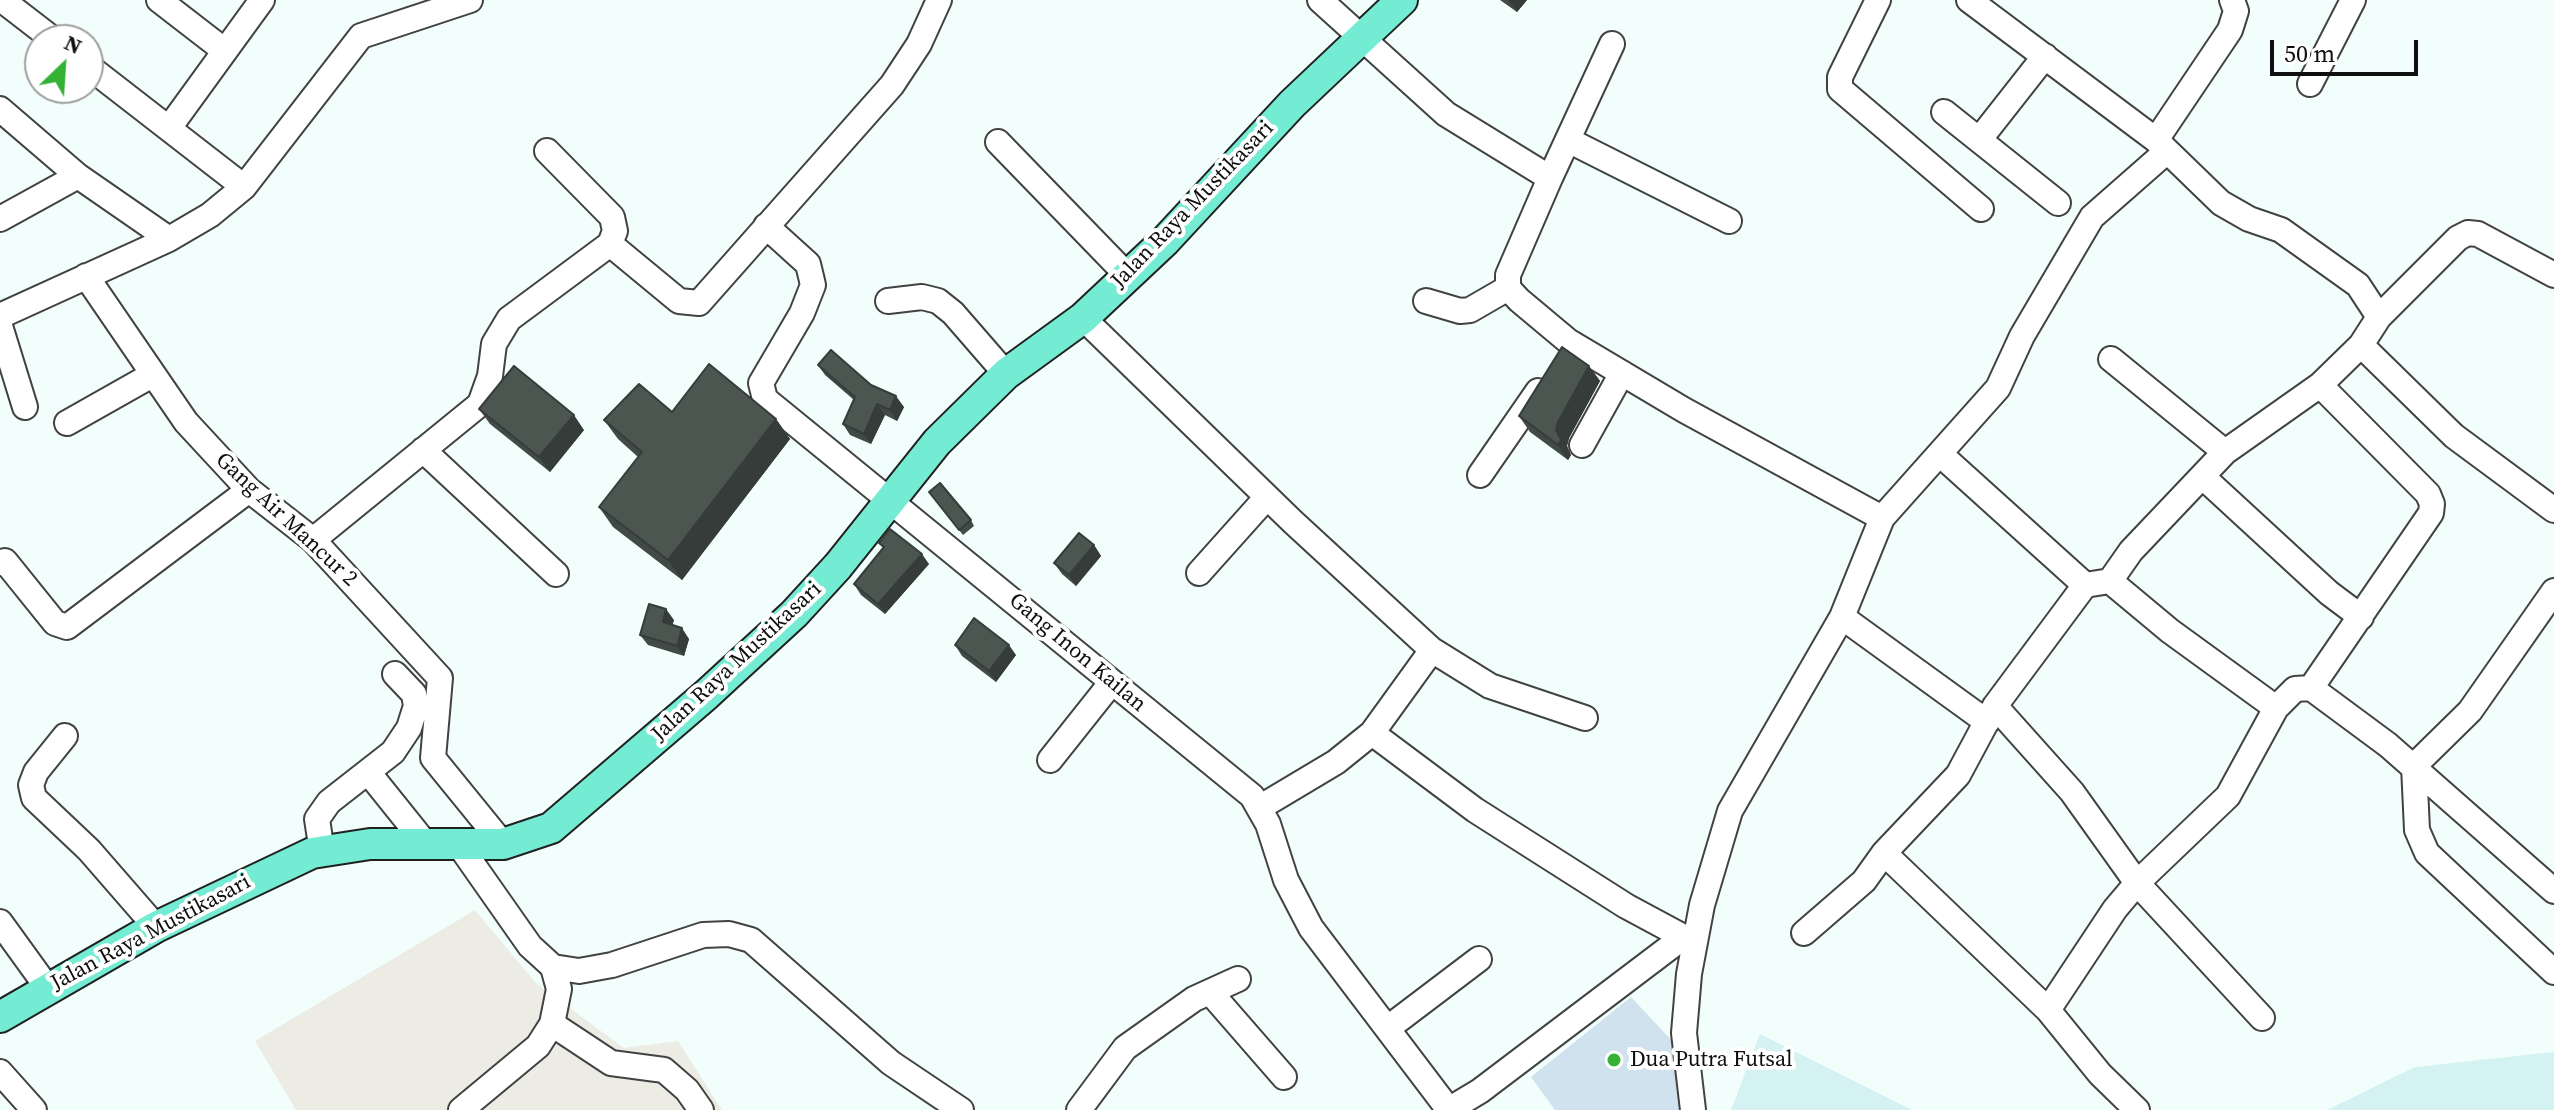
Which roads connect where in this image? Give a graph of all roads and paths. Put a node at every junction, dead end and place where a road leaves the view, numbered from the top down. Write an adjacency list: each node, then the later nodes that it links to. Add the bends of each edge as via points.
1 (2, 0): 12 (street)
2 (159, 0): 15 (street)
3 (262, 0): 15 (street)
4 (470, 0): 29 (street, via 361,36)
5 (939, 0): 34 (street, via 892,85)
6 (1320, 0): 13 (street)
7 (1402, 0): 13 (main road, Jalan Raya Mustikasari)
8 (1878, 0): 31 (street, via 1840,77 1840,89)
9 (1969, 0): 16 (street)
10 (2232, 0): 25 (street, via 2236,11 2230,30)
11 (2353, 0): 18 (street)
12 (33, 24)
13 (1364, 38): 28 (street, via 1446,114); 37 (main road, Jalan Raya Mustikasari, via 1292,104 1165,241)
14 (1612, 44): 23 (street)
15 (225, 51): 21 (street)
16 (2045, 56): 22 (street); 25 (street)
17 (104, 78): 21 (street)
18 (2310, 84)
19 (1944, 112): 22 (street)
20 (4, 119): 27 (street)
21 (169, 128): 29 (street)
22 (1979, 140): 30 (street)
23 (1570, 141): 28 (street); 33 (street)
24 (998, 142): 37 (street)
25 (2161, 146): 44 (street, via 2221,203 2281,230 2358,285); 59 (street, via 2092,217 2022,336 1998,388)
26 (547, 151): 36 (street, via 612,217 615,231)
27 (78, 176): 32 (street); 35 (street)
28 (1550, 178): 40 (street, via 1508,275)
29 (244, 187): 35 (street)
30 (2058, 203)
31 (1981, 209)
32 (0, 219)
33 (1729, 221)
34 (766, 226): 36 (street, via 692,305 679,301); 64 (street, Gang Inon Kailan, via 808,264 813,285 761,383 761,394)
35 (169, 239): 39 (street)
36 (610, 244): 57 (street, via 509,319 494,344 480,404)
37 (1126, 274): 45 (main road, Jalan Raya Mustikasari)
38 (2554, 275): 44 (street, via 2468,233)
39 (86, 276): 43 (street); 52 (street, Gang Air Mancur 2)
40 (1508, 288): 42 (street, via 1470,310); 48 (street)
41 (888, 301): 51 (street, via 938,301)
42 (1426, 301)
43 (0, 316)
44 (2379, 317): 47 (street)
45 (1083, 318): 51 (main road, Jalan Raya Mustikasari); 63 (street)
46 (0, 326): 54 (street)
47 (2361, 345): 53 (street); 65 (street, via 2454,436)
48 (1559, 358): 50 (street); 60 (street)
49 (2111, 359): 58 (street)
50 (1622, 373): 56 (street); 66 (street)
51 (1006, 374): 64 (main road, Jalan Raya Mustikasari, via 937,442)
52 (152, 375): 55 (street); 62 (street, Gang Air Mancur 2, via 186,422)
53 (2320, 385): 58 (street); 75 (street, via 2432,504)
54 (25, 407)
55 (67, 423)
56 (1582, 445)
57 (423, 450): 67 (street); 70 (street)
58 (2225, 452): 61 (street)
59 (1941, 455): 66 (street); 72 (street)
60 (1480, 475)
61 (2203, 477): 71 (street, via 2131,551); 75 (street)
62 (249, 490): 67 (street, Gang Air Mancur 2); 68 (street, via 67,627 55,623)
63 (1267, 497): 69 (street); 76 (street)
64 (889, 504): 78 (street, Gang Inon Kailan); 91 (main road, Jalan Raya Mustikasari, via 814,595 706,695 551,828)
65 (2554, 510)
66 (1882, 518): 74 (street)
67 (313, 540): 91 (street, Gang Air Mancur 2, via 440,678 433,758)
68 (2, 559)
69 (1199, 573)
70 (556, 574)
71 (2110, 581): 72 (street); 80 (street)
72 (2085, 585): 81 (street)
73 (2554, 591): 86 (street, via 2470,711)
74 (1842, 617): 81 (street); 99 (street, via 1730,811)
75 (2361, 617): 79 (street)
76 (1432, 650): 82 (street, via 1490,686); 83 (street)
77 (395, 674): 87 (street, via 414,694 416,706 393,752)
78 (1112, 682): 85 (street); 88 (street, Gang Inon Kailan, via 1252,796)
79 (2311, 688): 80 (street, via 2295,689); 86 (street)
80 (2276, 708): 94 (street, via 2228,796)
81 (1991, 714): 93 (street, via 1958,775); 94 (street, via 2072,792)
82 (1585, 718)
83 (1372, 733): 88 (street, via 1336,762); 99 (street, via 1475,810)
84 (65, 736): 97 (street, via 36,772 34,798 89,850)
85 (1050, 760)
86 (2414, 766): 95 (street); 102 (street, via 2417,830 2427,853)
87 (368, 772): 90 (street); 92 (street, via 329,802 317,819)
88 (1259, 808): 110 (street, via 1311,928)
89 (457, 842): 90 (main road, Jalan Raya Mustikasari); 91 (main road, Jalan Raya Mustikasari); 101 (street, via 530,946)
90 (425, 843): 92 (main road, Jalan Raya Mustikasari)
91 (503, 844)
92 (322, 852): 97 (main road, Jalan Raya Mustikasari, via 271,870)
93 (1884, 853): 98 (street, via 1864,881); 106 (street)
94 (2137, 883): 106 (street); 108 (street)
95 (2554, 891)
96 (0, 922): 104 (street)
97 (156, 927): 104 (main road, Jalan Raya Mustikasari)
98 (1804, 933)
99 (1688, 940): 113 (street); 119 (street, via 1684,1033)
100 (1479, 959): 110 (street)
101 (553, 967): 109 (street, via 559,989); 117 (street, via 579,971 612,965 703,935 751,940 891,1063)
102 (2554, 972)
103 (1238, 979): 105 (street)
104 (47, 987): 107 (main road, Jalan Raya Mustikasari)
105 (1210, 992): 112 (street); 118 (street, via 1125,1048)
106 (2048, 1010): 120 (street)
107 (0, 1017)
108 (2262, 1018)
109 (552, 1024): 115 (street, via 525,1059); 116 (street, via 611,1063 664,1070)
110 (1388, 1028): 113 (street)
111 (0, 1072): 114 (street)
112 (1284, 1077)
113 (1449, 1109)
114 (34, 1110)
115 (461, 1110)
116 (701, 1110)
117 (961, 1110)
118 (1079, 1110)
119 (1693, 1110)
120 (2137, 1110)

